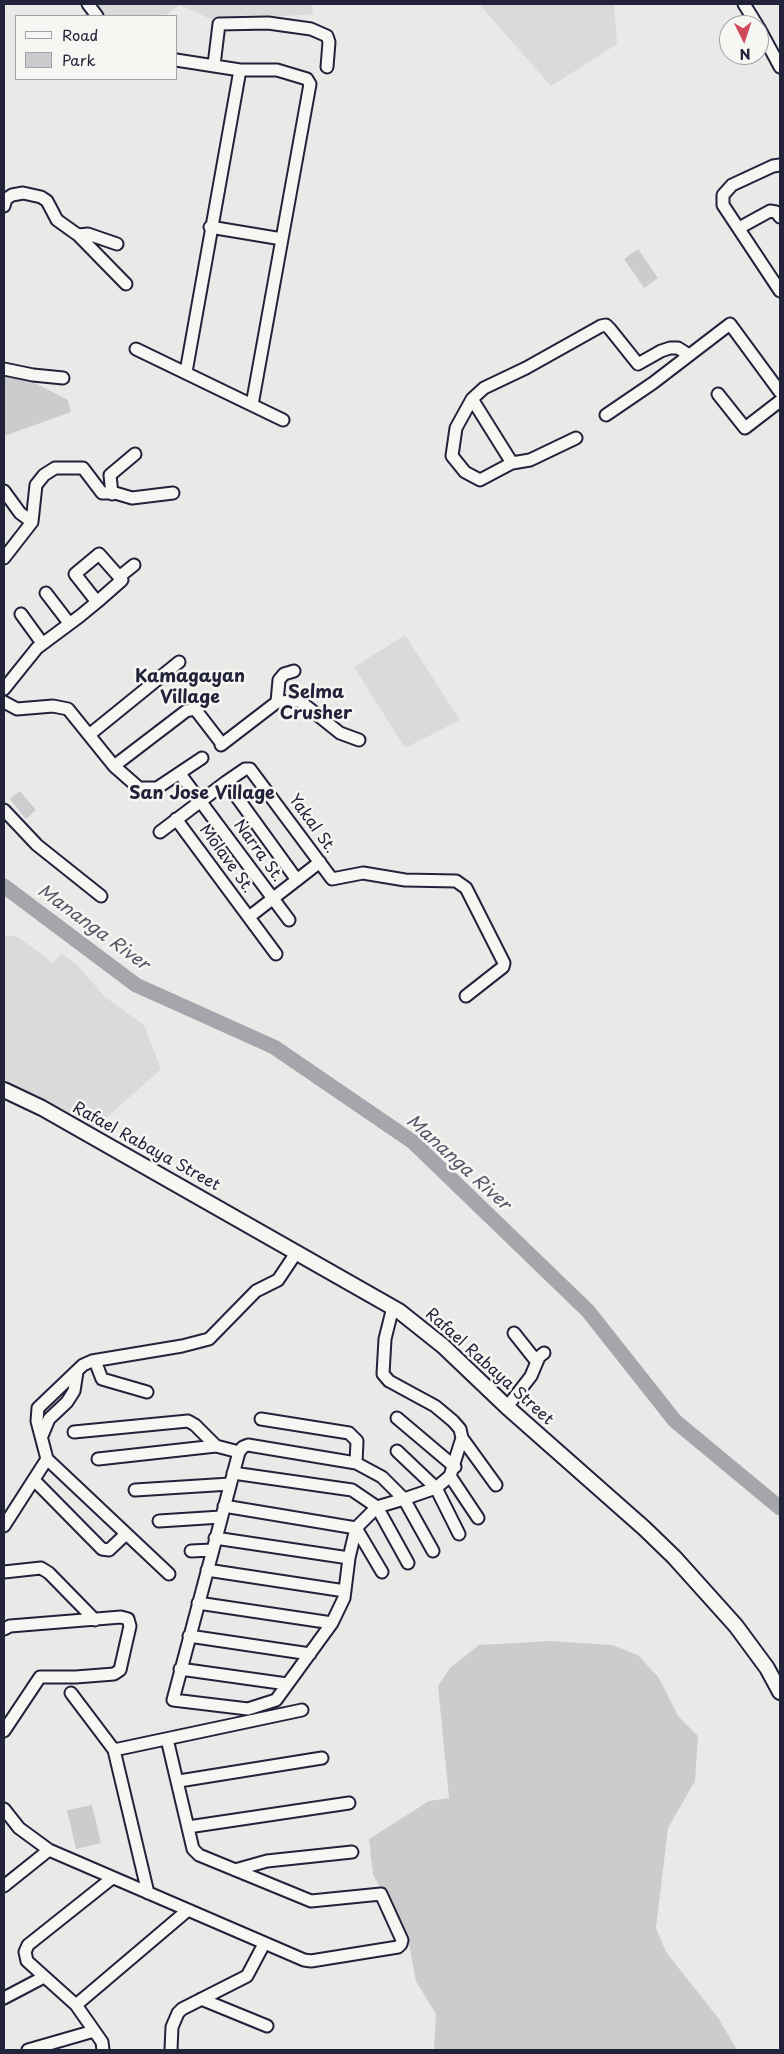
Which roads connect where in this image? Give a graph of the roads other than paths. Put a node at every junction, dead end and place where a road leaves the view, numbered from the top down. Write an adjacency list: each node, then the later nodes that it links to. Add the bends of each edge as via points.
1 (88, 4): 3 (street)
2 (744, 4): 4 (street)
3 (96, 15)
4 (751, 15)
5 (769, 47): 9 (street)
6 (178, 60): 7 (street)
7 (214, 64): 8 (street, via 219,24 268,23 311,29 327,36); 10 (street)
8 (327, 67)
9 (780, 67)
10 (240, 70): 14 (street); 17 (street, via 277,70 307,79 310,84)
11 (780, 165): 15 (street, via 732,185 723,195 723,205)
12 (4, 205): 16 (street, via 12,195 20,193 41,197 57,220)
13 (780, 217): 15 (street, via 770,211)
14 (210, 227): 17 (street); 24 (street)
15 (739, 228): 20 (street)
16 (78, 235): 18 (street, via 88,234); 19 (street)
17 (282, 240): 31 (street)
18 (117, 244)
19 (126, 284)
20 (780, 292)
21 (136, 349): 24 (street)
22 (689, 355): 25 (street, via 730,324); 29 (street, via 678,348 670,348 638,364 610,328 601,326 492,383); 32 (street)
23 (4, 369): 26 (street)
24 (186, 372): 31 (street)
25 (776, 375): 27 (street)
26 (63, 378)
27 (780, 392)
28 (718, 394): 30 (street, via 745,428)
29 (472, 400): 36 (street); 36 (street, via 456,428 452,456 465,472 480,480)
30 (780, 402)
31 (252, 405): 33 (street)
32 (606, 415)
33 (283, 420)
34 (576, 438): 36 (street, via 530,460)
35 (135, 454): 39 (street, via 110,475)
36 (512, 463)
37 (4, 491): 40 (street, via 20,513)
38 (173, 493): 39 (street, via 132,498)
39 (112, 494): 40 (street, via 102,493 83,468 56,468 36,485)
40 (32, 522): 41 (street)
41 (4, 558)
42 (134, 564): 43 (street)
43 (119, 576): 45 (street, via 122,580); 45 (street, via 99,554 75,574)
44 (46, 592): 47 (street)
45 (97, 602): 47 (street)
46 (20, 614): 48 (street)
47 (69, 623): 48 (street)
48 (42, 643): 51 (street)
49 (179, 662): 54 (street)
50 (294, 671): 53 (street, via 284,674 279,680)
51 (4, 689)
52 (4, 702): 54 (street, via 17,709 53,706 68,709)
53 (277, 702): 55 (street, via 300,701 340,733); 57 (street, via 221,744 196,710 186,711)
54 (89, 734): 57 (street)
55 (359, 740)
56 (202, 758): 58 (street)
57 (114, 766): 58 (street, via 131,784 145,790 157,788)
58 (180, 774): 60 (street, Narra St.)
59 (226, 782): 60 (street); 64 (street, Yakal St., via 246,769 254,772); 65 (street)
60 (201, 801): 62 (street); 67 (street, Narra St.)
61 (4, 810): 66 (street, via 37,845)
62 (176, 819): 63 (street); 68 (street, Molave St.)
63 (160, 832)
64 (320, 862): 65 (street); 71 (street, Yakal St., via 332,879 363,873 405,880 456,881 466,888 504,964)
65 (297, 880): 67 (street)
66 (101, 896)
67 (273, 899): 68 (street); 69 (street, Narra St.)
68 (249, 917): 70 (street, Molave St.)
69 (289, 920)
70 (276, 954)
71 (466, 996)
72 (4, 1090): 73 (main road, Rafael Rabaya Street, via 42,1108)
73 (296, 1253): 74 (main road, Rafael Rabaya Street); 76 (street, via 278,1280 256,1291 209,1339)
74 (393, 1307): 81 (main road, Rafael Rabaya Street, via 443,1346); 86 (street, via 385,1339 383,1374 389,1381 435,1406 454,1421)
75 (514, 1333): 81 (street, via 540,1358 532,1376)
76 (95, 1361): 77 (street, via 83,1365); 78 (street, via 102,1379)
77 (77, 1372): 79 (street); 80 (street, via 74,1391)
78 (147, 1392)
79 (53, 1393): 80 (street); 85 (street, via 38,1408 37,1421)
80 (64, 1405): 85 (street, via 49,1419)
81 (507, 1407): 130 (main road, Rafael Rabaya Street, via 674,1557 736,1626)
82 (397, 1418): 93 (street)
83 (261, 1419): 92 (street, via 349,1433 357,1441)
84 (74, 1432): 87 (street, via 188,1421)
85 (42, 1437): 90 (street)
86 (462, 1438): 93 (street); 96 (street)
87 (216, 1446): 89 (street); 91 (street)
88 (397, 1451): 97 (street)
89 (239, 1452): 92 (street, via 248,1446); 94 (street)
90 (47, 1459): 95 (street); 107 (street)
91 (98, 1459)
92 (356, 1463): 99 (street, via 382,1477)
93 (452, 1471): 97 (street); 103 (street)
94 (232, 1478): 98 (street); 100 (street); 101 (street, via 352,1490)
95 (34, 1480): 105 (street); 107 (street, via 102,1549 109,1550)
96 (496, 1485)
97 (436, 1488): 99 (street); 108 (street)
98 (135, 1490)
99 (404, 1498): 101 (street); 112 (street)
100 (224, 1506): 102 (street); 106 (street)
101 (377, 1507): 106 (street); 114 (street)
102 (221, 1517): 104 (street); 109 (street)
103 (478, 1518)
104 (160, 1521)
105 (4, 1526)
106 (356, 1528): 113 (street); 117 (street)
107 (126, 1534): 118 (street)
108 (459, 1534)
109 (215, 1538): 110 (street); 113 (street)
110 (212, 1550): 111 (street); 115 (street)
111 (191, 1551)
112 (433, 1551)
113 (349, 1558): 119 (street)
114 (408, 1562)
115 (207, 1570): 119 (street); 120 (street)
116 (4, 1572): 121 (street, via 39,1564)
117 (382, 1572)
118 (169, 1574)
119 (345, 1591): 122 (street)
120 (198, 1603): 122 (street); 124 (street)
121 (95, 1620): 123 (street); 128 (street, via 128,1618 130,1626 123,1665 114,1674)
122 (332, 1623): 125 (street)
123 (4, 1629)
124 (188, 1636): 125 (street); 126 (street)
125 (310, 1654): 129 (street)
126 (180, 1669): 129 (street); 129 (street, via 172,1696 175,1702 248,1709 276,1700)
127 (55, 1676): 128 (street); 131 (street); 133 (street, via 36,1680)
128 (76, 1677): 131 (street)
129 (287, 1684)
130 (780, 1692)
131 (71, 1693): 135 (street)
132 (302, 1710): 134 (street)
133 (4, 1731)
134 (167, 1739): 135 (street); 137 (street)
135 (114, 1750): 148 (street)
136 (322, 1758): 137 (street)
137 (179, 1781): 140 (street)
138 (349, 1804): 140 (street)
139 (4, 1809): 141 (street, via 19,1828)
140 (188, 1827): 144 (street, via 199,1855)
141 (49, 1850): 145 (street); 147 (street)
142 (352, 1852): 143 (street)
143 (267, 1861): 144 (street); 146 (street)
144 (235, 1870): 146 (street)
145 (111, 1879): 148 (street); 151 (street, via 28,1945 25,1952 27,1961)
146 (266, 1884): 150 (street, via 318,1901 381,1894 402,1940 398,1947 311,1961)
147 (4, 1886)
148 (148, 1893): 149 (street)
149 (188, 1910): 150 (street); 154 (street)
150 (264, 1944): 153 (street, via 247,1976)
151 (44, 1977): 152 (street); 154 (street)
152 (4, 1998)
153 (201, 2000): 155 (street); 159 (street, via 178,2013 172,2027)
154 (76, 2005): 156 (street)
155 (267, 2026)
156 (94, 2031): 157 (street); 158 (street, via 102,2042)
157 (28, 2050)
158 (103, 2050)
159 (171, 2050)

